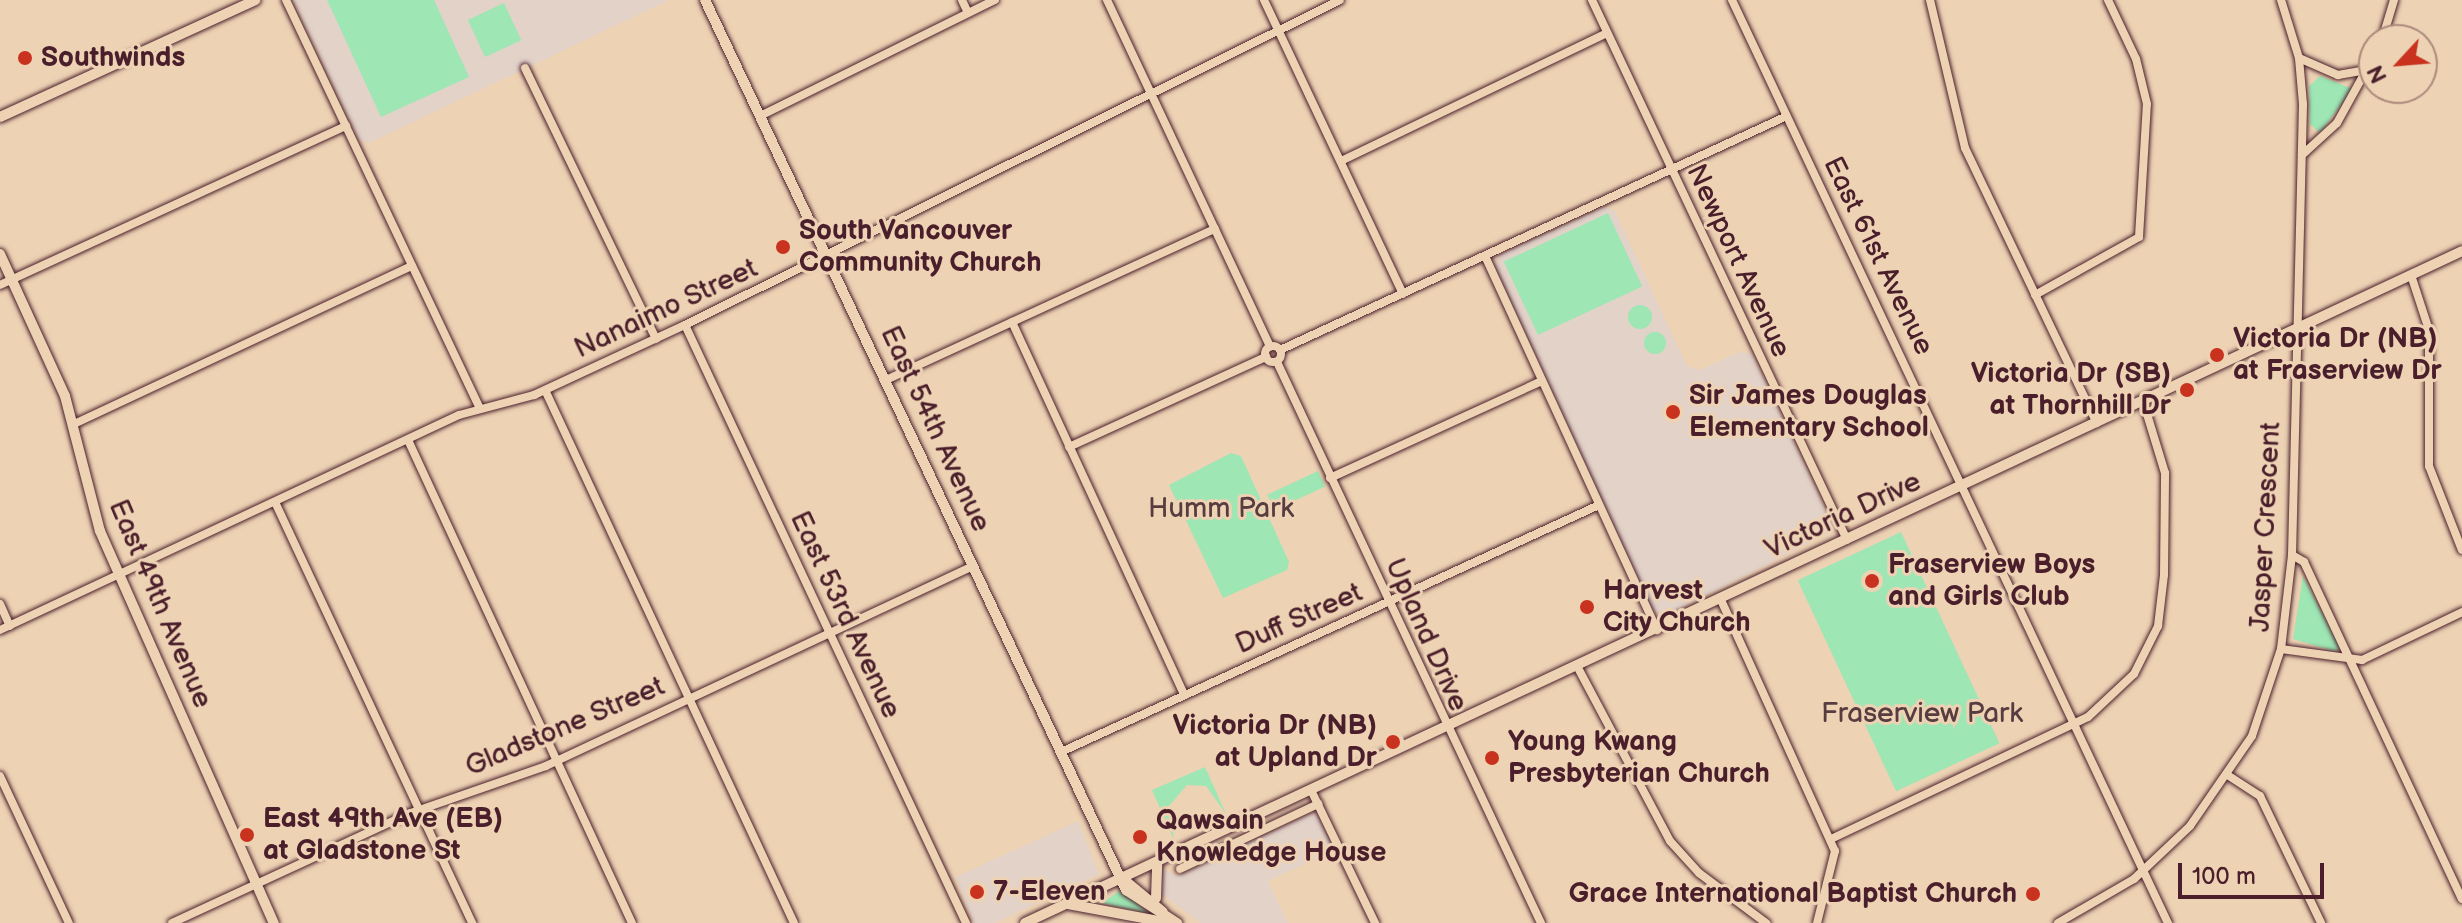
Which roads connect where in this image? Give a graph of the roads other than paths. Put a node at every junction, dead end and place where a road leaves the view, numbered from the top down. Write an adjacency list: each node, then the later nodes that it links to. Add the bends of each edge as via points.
1 (256, 0): 26 (street)
2 (286, 0): 27 (street)
3 (705, 0): 24 (street, East 54th Avenue)
4 (962, 0): 15 (street)
5 (995, 0): 15 (street)
6 (1107, 0): 23 (street)
7 (1264, 0): 17 (street)
8 (1340, 0): 17 (street, Nanaimo Street)
9 (1592, 0): 18 (street, Newport Avenue)
10 (1732, 0): 25 (street, East 61st Avenue)
11 (1930, 0): 41 (street, via 1965,148)
12 (2108, 0): 41 (street, via 2136,59 2147,104 2139,237 2117,256)
13 (2281, 0): 19 (street, Jasper Crescent)
14 (2394, 0): 16 (street)
15 (968, 13): 24 (street)
16 (2387, 24)
17 (1279, 31): 23 (street, Nanaimo Street); 29 (street)
18 (1607, 33): 29 (street); 30 (street, Newport Avenue)
19 (2299, 58): 21 (street, via 2338,75); 28 (street, Jasper Crescent)
20 (525, 68): 45 (street)
21 (2358, 72)
22 (2358, 86): 28 (street, via 2337,123)
23 (1154, 95): 31 (street); 34 (street, Nanaimo Street)
24 (760, 116): 34 (street, East 54th Avenue)
25 (1787, 116): 30 (street); 60 (street, East 61st Avenue)
26 (0, 117)
27 (346, 126): 36 (street); 38 (street)
28 (2302, 155): 44 (street, Jasper Crescent)
29 (1341, 161): 40 (street)
30 (1671, 170): 35 (street); 63 (street, Newport Avenue)
31 (1215, 229): 42 (street); 46 (street)
32 (2462, 251): 37 (street, Victoria Drive)
33 (0, 254): 38 (street, East 49th Avenue)
34 (828, 256): 43 (street, Nanaimo Street); 50 (street, East 54th Avenue)
35 (1485, 256): 40 (street); 51 (street)
36 (412, 266): 54 (street); 56 (street)
37 (2411, 275): 44 (street, Victoria Drive); 64 (street, via 2429,330 2429,466)
38 (13, 280): 39 (street); 56 (street, East 49th Avenue)
39 (0, 285)
40 (1403, 294): 47 (street)
41 (2035, 295): 55 (street)
42 (1012, 322): 50 (street); 58 (street)
43 (685, 325): 45 (street, Nanaimo Street); 75 (street, East 53rd Avenue)
44 (2297, 328): 53 (street, Victoria Drive); 65 (street, Jasper Crescent)
45 (656, 339): 52 (street, Nanaimo Street)
46 (1270, 347): 47 (street); 48 (street)
47 (1280, 350): 49 (street)
48 (1266, 357): 49 (street); 58 (street)
49 (1277, 362): 59 (street, Upland Drive)
50 (886, 380): 66 (street, East 54th Avenue)
51 (1542, 381): 59 (street); 62 (street)
52 (545, 390): 54 (street, Nanaimo Street); 80 (street)
53 (2143, 401): 55 (street, Victoria Drive); 81 (street, via 2165,473 2160,616 2123,688)
54 (480, 408): 57 (street, Nanaimo Street)
55 (2097, 423): 60 (street, Victoria Drive)
56 (74, 424): 67 (street, East 49th Avenue, via 91,505)
57 (408, 440): 61 (street, Nanaimo Street); 84 (street)
58 (1069, 447): 79 (street)
59 (1330, 478): 69 (street, Upland Drive)
60 (1963, 486): 63 (street, Victoria Drive); 81 (street, East 61st Avenue)
61 (275, 502): 67 (street, Nanaimo Street); 89 (street)
62 (1599, 505): 69 (street, Duff Street); 74 (street)
63 (1847, 540): 68 (street, Victoria Drive)
64 (2462, 550)
65 (2292, 555): 76 (street, Jasper Crescent); 77 (street, via 2304,562)
66 (973, 566): 75 (street, Gladstone Street); 83 (street, East 54th Avenue)
67 (118, 575): 72 (street, Nanaimo Street); 97 (street, East 49th Avenue)
68 (1721, 600): 74 (street, Victoria Drive); 91 (street)
69 (1388, 603): 79 (street, Duff Street); 82 (street, Upland Drive)
70 (0, 604): 72 (street)
71 (2462, 612): 77 (street)
72 (10, 626): 73 (street, Nanaimo Street)
73 (0, 630)
74 (1657, 630): 78 (street, Victoria Drive)
75 (829, 633): 80 (street, Gladstone Street); 108 (street, East 53rd Avenue)
76 (2281, 649): 77 (street); 86 (street, Jasper Crescent, via 2263,710)
77 (2351, 662): 98 (street)
78 (1577, 666): 82 (street, Victoria Drive); 114 (street, via 1670,841 1699,873)
79 (1184, 695): 83 (street, Duff Street)
80 (688, 699): 84 (street, Gladstone Street); 107 (street)
81 (2075, 723): 91 (street); 95 (street, East 61st Avenue)
82 (1445, 728): 87 (street, Victoria Drive); 113 (street, Upland Drive)
83 (1061, 752): 96 (street, East 54th Avenue)
84 (557, 760): 89 (street, Gladstone Street); 106 (street)
85 (0, 776): 102 (street)
86 (2229, 776): 95 (street, Jasper Crescent); 118 (street, via 2260,796)
87 (1311, 790): 88 (street); 90 (street, Victoria Drive)
88 (1318, 804): 92 (street); 112 (street)
89 (418, 810): 97 (street, Gladstone Street); 105 (street)
90 (1228, 829): 92 (street); 93 (street, Victoria Drive)
91 (1831, 839): 115 (street, via 1835,870)
92 (1235, 843): 94 (street)
93 (1157, 862): 96 (street, Victoria Drive); 99 (street)
94 (1180, 869)
95 (2144, 872): 116 (street, Jasper Crescent); 117 (street, East 61st Avenue)
96 (1122, 878): 99 (street); 100 (street, Victoria Drive); 101 (street, via 1136,899)
97 (257, 885): 103 (street, Gladstone Street); 104 (street, East 49th Avenue)
98 (2462, 899)
99 (1156, 900): 101 (street)
100 (1068, 904): 109 (street, Victoria Drive); 110 (street)
101 (1163, 912): 111 (street)
102 (69, 923)
103 (172, 923)
104 (274, 923)
105 (472, 923)
106 (632, 923)
107 (794, 923)
108 (966, 923)
109 (1025, 923)
110 (1170, 923)
111 (1177, 923)
112 (1375, 923)
113 (1541, 923)
114 (1766, 923)
115 (1817, 923)
116 (2058, 923)
117 (2168, 923)
118 (2321, 923)

